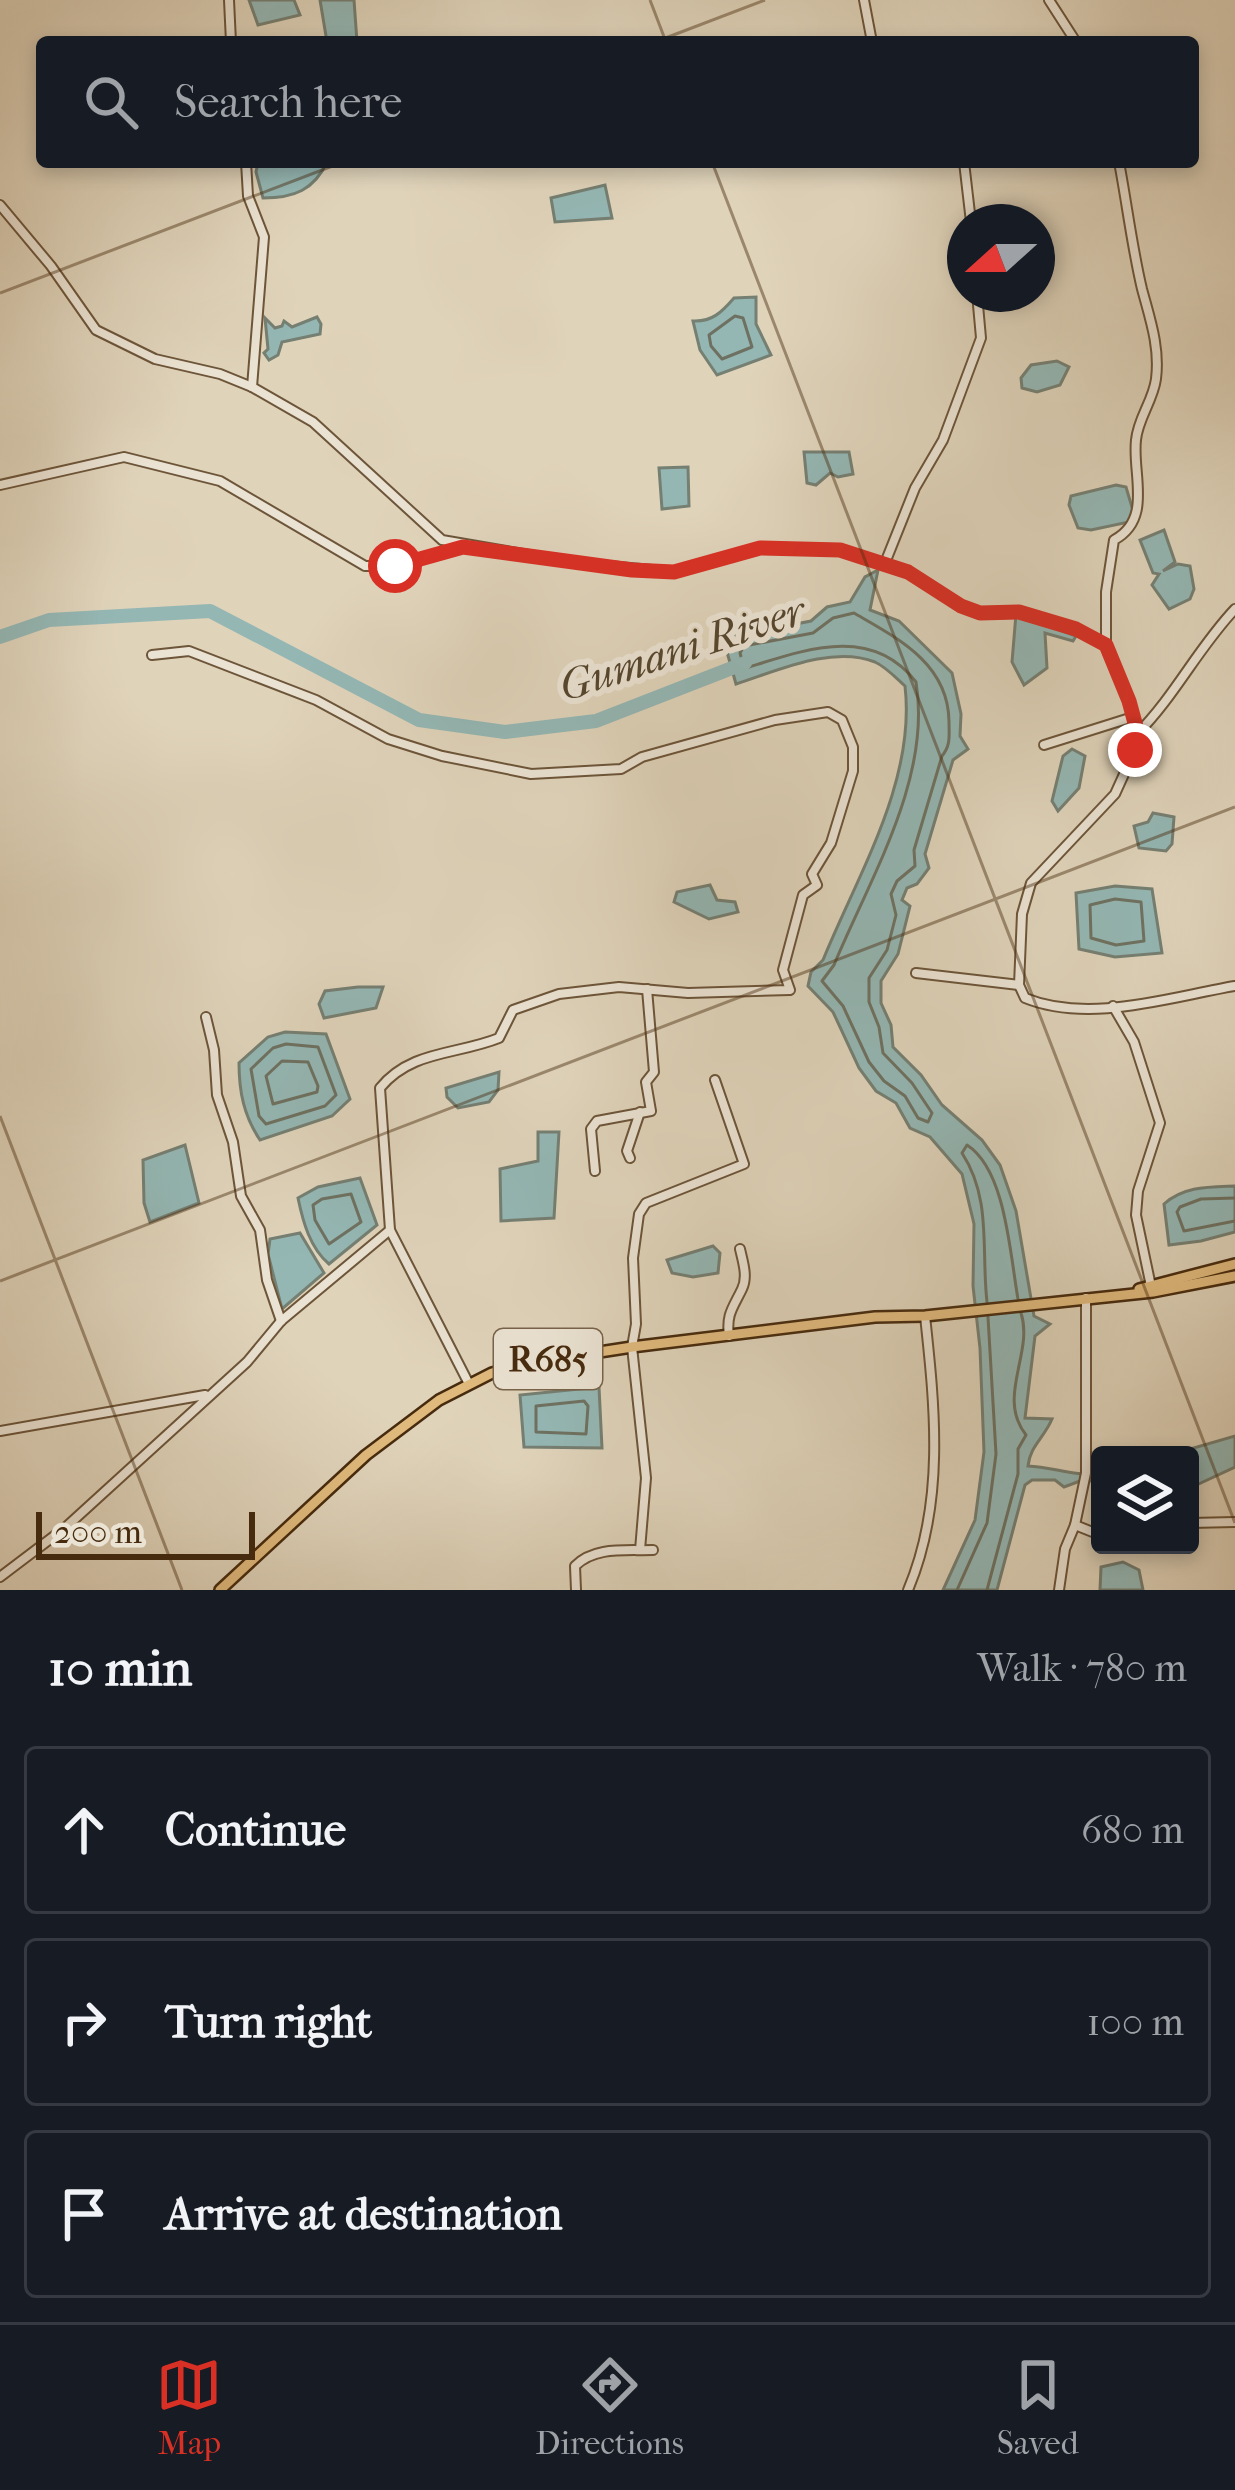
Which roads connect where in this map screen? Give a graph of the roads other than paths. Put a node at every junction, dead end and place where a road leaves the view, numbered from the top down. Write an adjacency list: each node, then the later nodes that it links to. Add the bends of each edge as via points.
1 (229, 0): 4 (street)
2 (864, 0): 5 (street)
3 (1049, 0): 6 (street)
4 (231, 36)
5 (871, 36)
6 (1072, 36)
7 (246, 168): 13 (street, via 264,237)
8 (965, 168): 10 (street)
9 (1120, 168): 18 (street, via 1157,366 1135,444 1140,487 1133,523 1114,540 1110,557)
10 (969, 204)
11 (0, 205): 13 (street, via 96,330 155,359)
12 (979, 312): 16 (street, via 981,338)
13 (252, 387): 15 (street, via 314,422 442,540)
14 (0, 484): 15 (street, via 124,457 220,482 364,566)
15 (463, 547): 16 (street, via 674,572 760,548 840,550)
16 (886, 563): 18 (street, via 961,606 1019,612)
17 (1235, 609): 21 (street)
18 (1106, 645): 20 (street)
19 (152, 655): 26 (street, via 203,655 316,700 388,740 530,774 621,769 776,720 828,712 842,720 854,771 812,874 817,885 803,895 783,970 790,990)
20 (1133, 716): 21 (street); 22 (street)
21 (1138, 734): 24 (street, via 1115,794 1031,883)
22 (1044, 745)
23 (916, 973): 24 (street)
24 (1019, 986): 27 (street, via 1042,1005)
25 (1235, 986): 27 (street)
26 (647, 988): 30 (street, via 654,1072 646,1082 651,1111); 33 (street, via 533,1003 514,1010 500,1038 391,1074 379,1106)
27 (1113, 1006): 37 (street, via 1134,1042 1160,1123 1136,1215)
28 (206, 1017): 40 (street, via 241,1196 260,1230)
29 (715, 1080): 42 (street, via 744,1164 646,1203 639,1214)
30 (640, 1112): 31 (street); 32 (street, via 597,1120)
31 (630, 1158)
32 (595, 1171)
33 (390, 1230): 40 (street); 43 (street)
34 (740, 1249): 41 (street, via 743,1288 727,1318)
35 (1235, 1264): 37 (main road, R685)
36 (1235, 1276): 37 (main road, R685)
37 (1152, 1289): 38 (main road, R685)
38 (1086, 1298): 39 (main road, R685); 48 (street, via 1086,1478)
39 (926, 1316): 41 (main road, R685); 55 (street, via 936,1457 929,1522)
40 (281, 1321): 44 (street)
41 (729, 1336): 42 (main road, R685)
42 (632, 1347): 43 (main road, R685); 50 (street, via 646,1478)
43 (468, 1382): 53 (main road, R685, via 366,1455)
44 (207, 1395): 45 (street); 52 (street, via 66,1527)
45 (0, 1431)
46 (1235, 1522): 47 (street)
47 (1199, 1523)
48 (1075, 1525): 49 (street); 56 (street)
49 (1091, 1531)
50 (640, 1550): 51 (street); 54 (street, via 583,1558 574,1566)
51 (653, 1550)
52 (0, 1577)
53 (220, 1590)
54 (576, 1590)
55 (908, 1590)
56 (1060, 1590)

